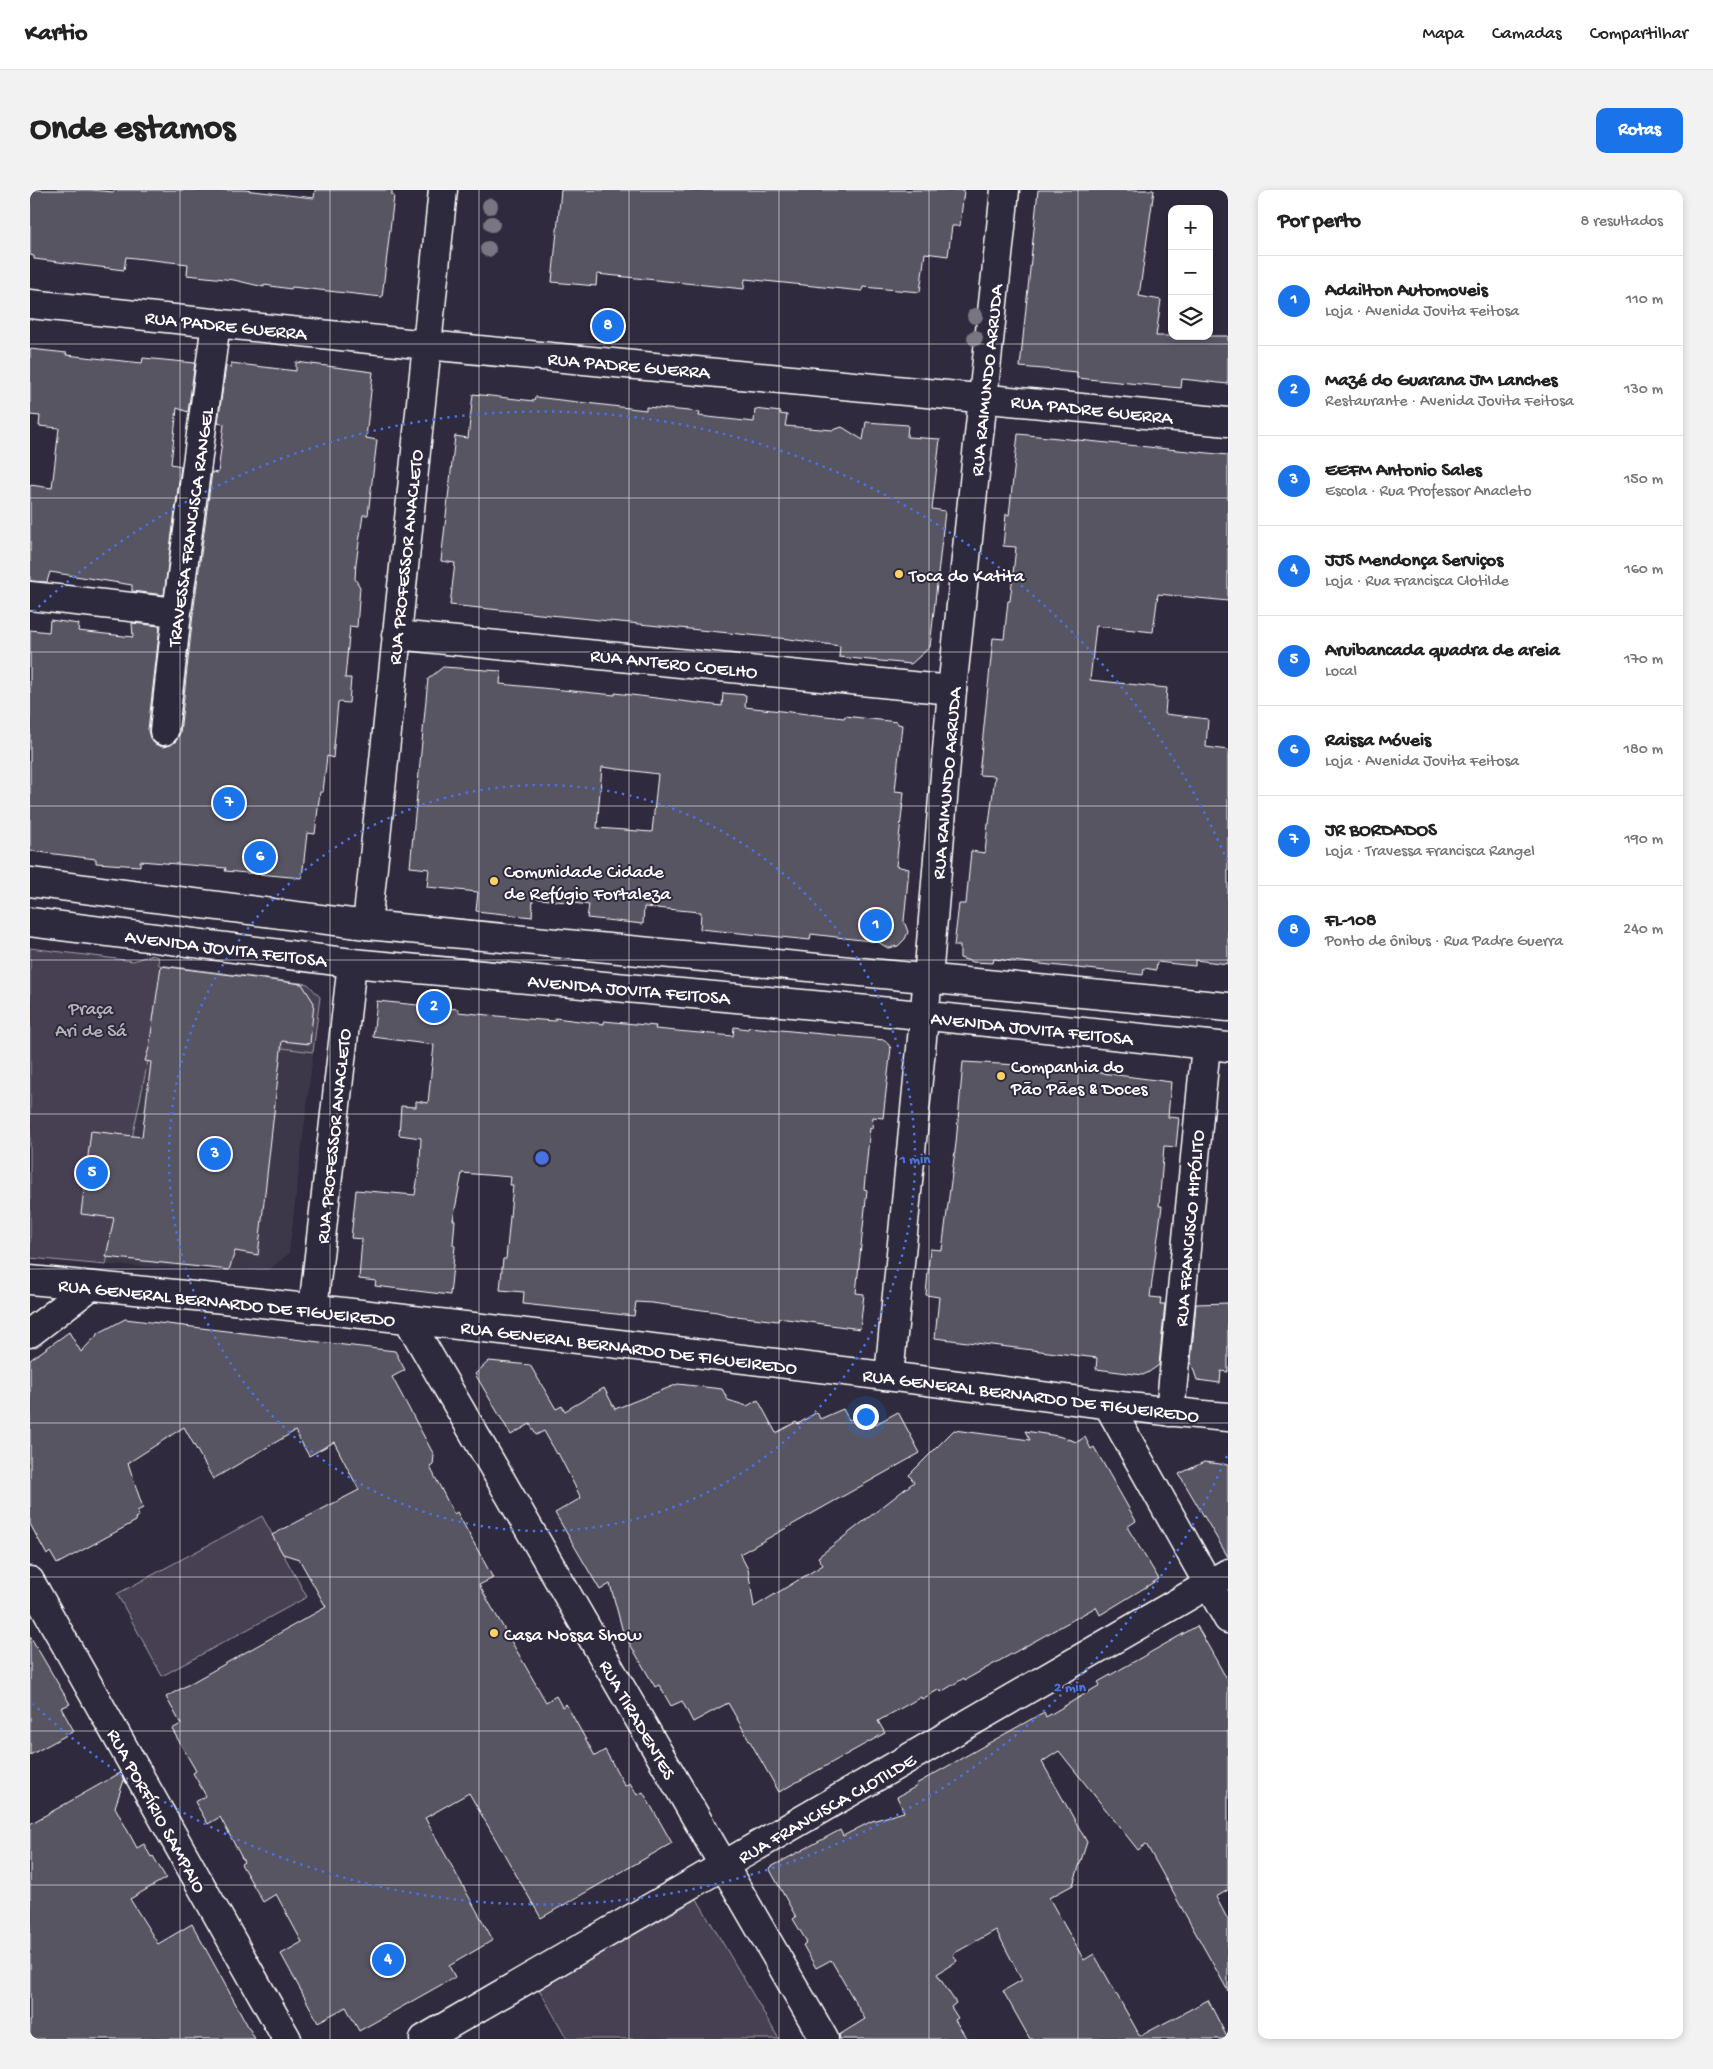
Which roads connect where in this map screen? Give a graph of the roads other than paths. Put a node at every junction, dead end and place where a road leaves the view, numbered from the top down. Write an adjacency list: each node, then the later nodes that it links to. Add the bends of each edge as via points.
1 (443, 190): 5 (street, RUA PROFESSOR ANACLETO)
2 (1005, 190): 6 (street, RUA RAIMUNDO ARRUDA)
3 (30, 304): 4 (street, RUA PADRE GUERRA)
4 (216, 324): 5 (street, RUA PADRE GUERRA); 9 (street, TRAVESSA FRANCISCA RANGEL)
5 (428, 345): 6 (street, RUA PADRE GUERRA); 10 (street, RUA PROFESSOR ANACLETO)
6 (983, 397): 7 (street, RUA PADRE GUERRA); 11 (street, RUA RAIMUNDO ARRUDA)
7 (1228, 422)
8 (30, 596): 9 (street)
9 (177, 612): 12 (street, TRAVESSA FRANCISCA RANGEL)
10 (396, 635): 11 (street, RUA ANTERO COELHO); 15 (street, RUA PROFESSOR ANACLETO)
11 (952, 690): 17 (street, RUA RAIMUNDO ARRUDA)
12 (164, 731)
13 (30, 882): 15 (street, AVENIDA JOVITA FEITOSA)
14 (30, 922): 16 (street, AVENIDA JOVITA FEITOSA)
15 (367, 925): 17 (street, AVENIDA JOVITA FEITOSA)
16 (352, 963): 19 (street, AVENIDA JOVITA FEITOSA); 23 (street, RUA PROFESSOR ANACLETO)
17 (928, 978): 18 (street, AVENIDA JOVITA FEITOSA); 19 (street, RUA RAIMUNDO ARRUDA)
18 (1228, 1007)
19 (924, 1015): 20 (street, AVENIDA JOVITA FEITOSA); 26 (street, RUA RAIMUNDO ARRUDA)
20 (1217, 1046): 28 (street, RUA FRANCISCO HIPÓLITO)
21 (30, 1280): 22 (street, RUA GENERAL BERNARDO DE FIGUEIREDO)
22 (91, 1286): 23 (street, RUA GENERAL BERNARDO DE FIGUEIREDO); 25 (street)
23 (313, 1309): 24 (street, RUA GENERAL BERNARDO DE FIGUEIREDO)
24 (408, 1320): 26 (street, RUA GENERAL BERNARDO DE FIGUEIREDO); 33 (street, RUA TIRADENTES)
25 (30, 1333)
26 (888, 1376): 27 (street, RUA GENERAL BERNARDO DE FIGUEIREDO)
27 (1108, 1405): 28 (street, RUA GENERAL BERNARDO DE FIGUEIREDO); 30 (street)
28 (1170, 1412): 29 (street, RUA GENERAL BERNARDO DE FIGUEIREDO)
29 (1228, 1417)
30 (1218, 1579): 32 (street); 33 (street, RUA FRANCISCA CLOTILDE)
31 (30, 1582): 34 (street, RUA PORFÍRIO SAMPAIO)
32 (1228, 1619)
33 (724, 1866): 35 (street, RUA FRANCISCA CLOTILDE); 36 (street, RUA TIRADENTES)
34 (287, 2039)
35 (424, 2039)
36 (824, 2039)

